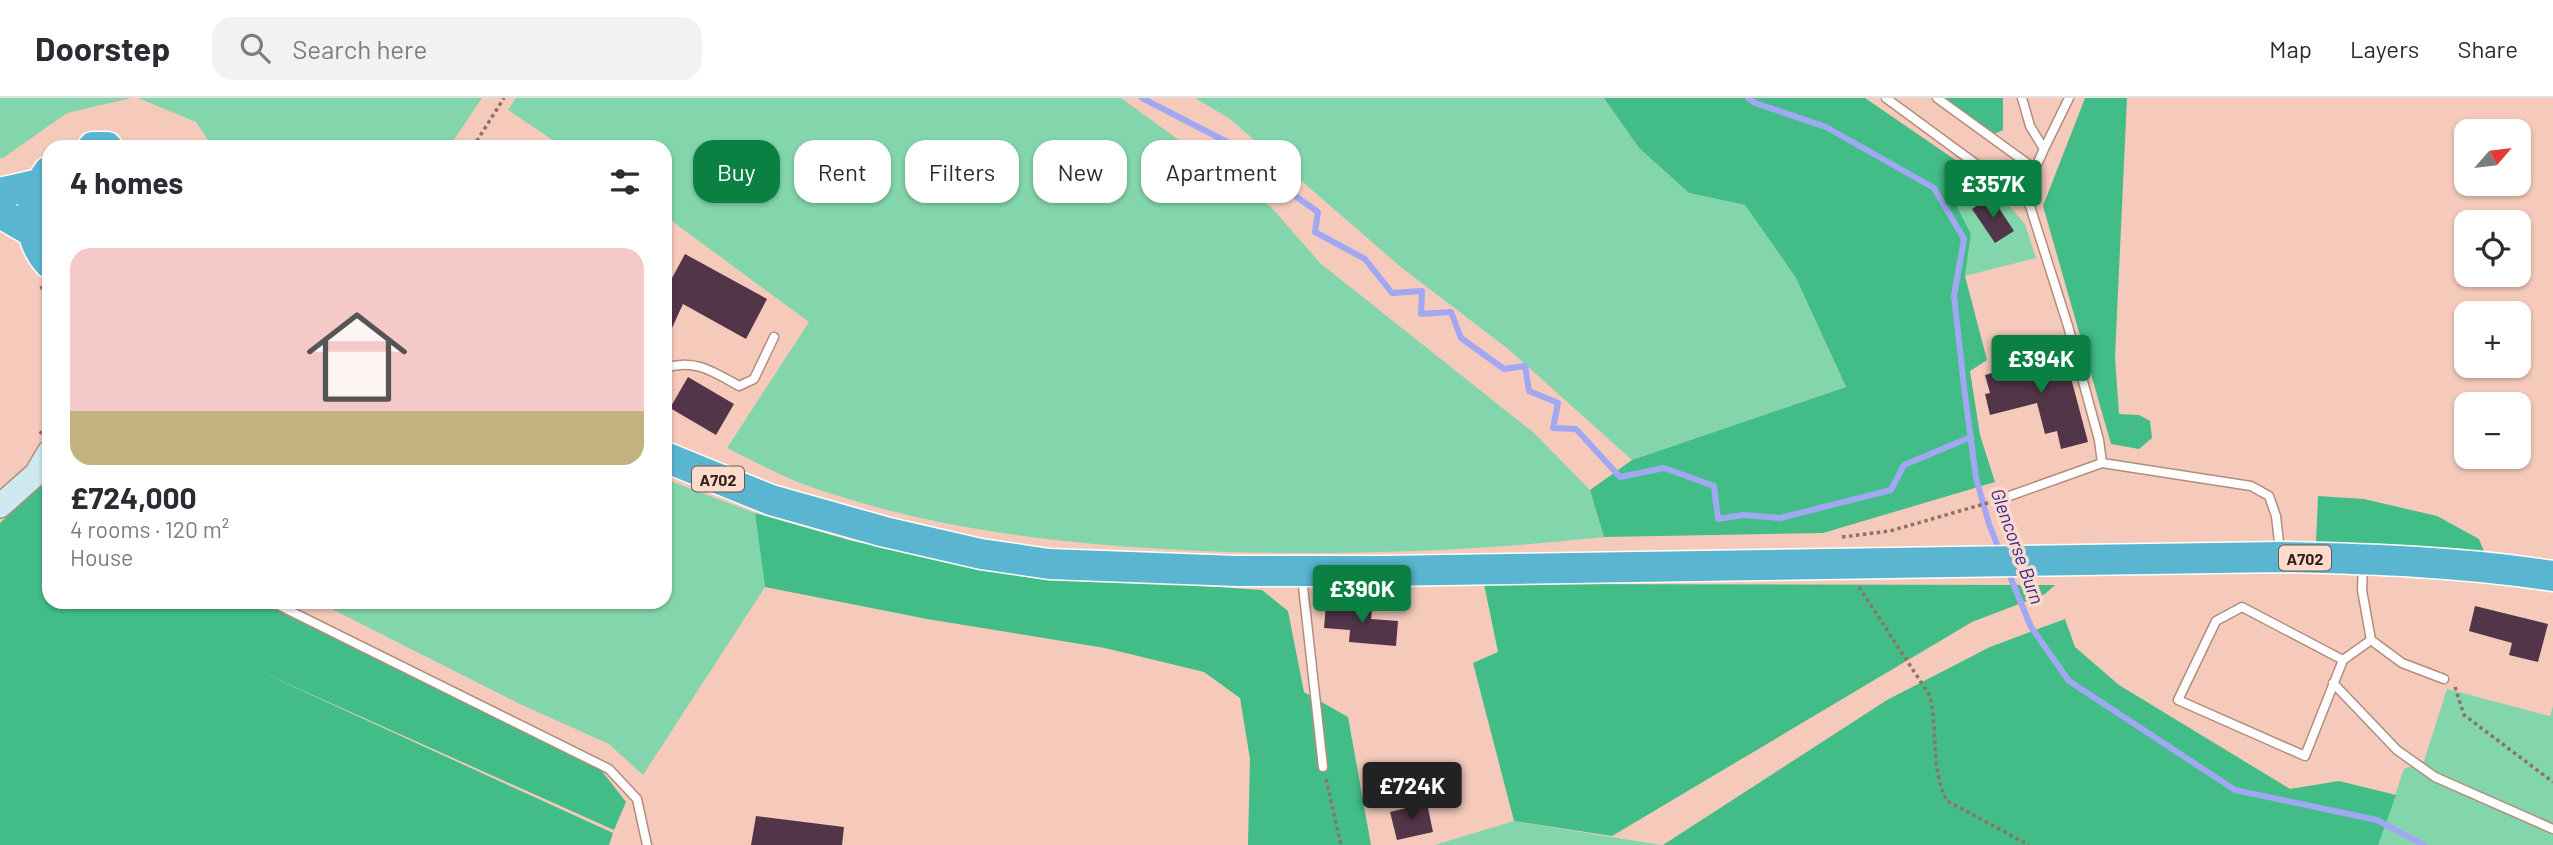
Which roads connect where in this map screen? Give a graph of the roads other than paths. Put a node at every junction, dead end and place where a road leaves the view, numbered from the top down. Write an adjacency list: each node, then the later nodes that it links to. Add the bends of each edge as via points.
1 (1886, 98): 10 (lane)
2 (1937, 98): 6 (lane)
3 (2022, 98): 5 (lane, via 2030,126)
4 (2069, 98): 5 (lane)
5 (2044, 149): 6 (lane)
6 (2035, 169): 10 (lane)
7 (42, 179): 9 (highway)
8 (42, 183): 12 (highway, via 32,207)
9 (0, 192)
10 (2029, 203): 17 (lane, via 2068,326)
11 (0, 213): 12 (highway)
12 (33, 232): 13 (highway)
13 (42, 256)
14 (774, 337): 15 (lane, via 754,379 739,386 698,364)
15 (672, 366)
16 (672, 460): 23 (highway, A702, via 771,500 981,554 1049,564)
17 (2102, 463): 19 (lane); 21 (lane, via 2251,486 2269,496)
18 (42, 470): 20 (street, via 39,477)
19 (2001, 499)
20 (0, 506)
21 (2281, 557): 22 (highway, A702); 23 (highway, A702)
22 (2364, 559): 24 (highway, A702, via 2495,567); 26 (lane, via 2362,590)
23 (1301, 570): 30 (lane)
24 (2553, 576)
25 (286, 609): 32 (lane, via 610,769 637,799)
26 (2371, 640): 27 (lane); 28 (lane, via 2402,663)
27 (2343, 660): 29 (lane); 29 (lane, via 2242,607 2216,621 2178,700 2305,756)
28 (2444, 679)
29 (2333, 683): 31 (lane, via 2397,750 2435,778)
30 (1323, 767)
31 (2553, 829)
32 (647, 845)

